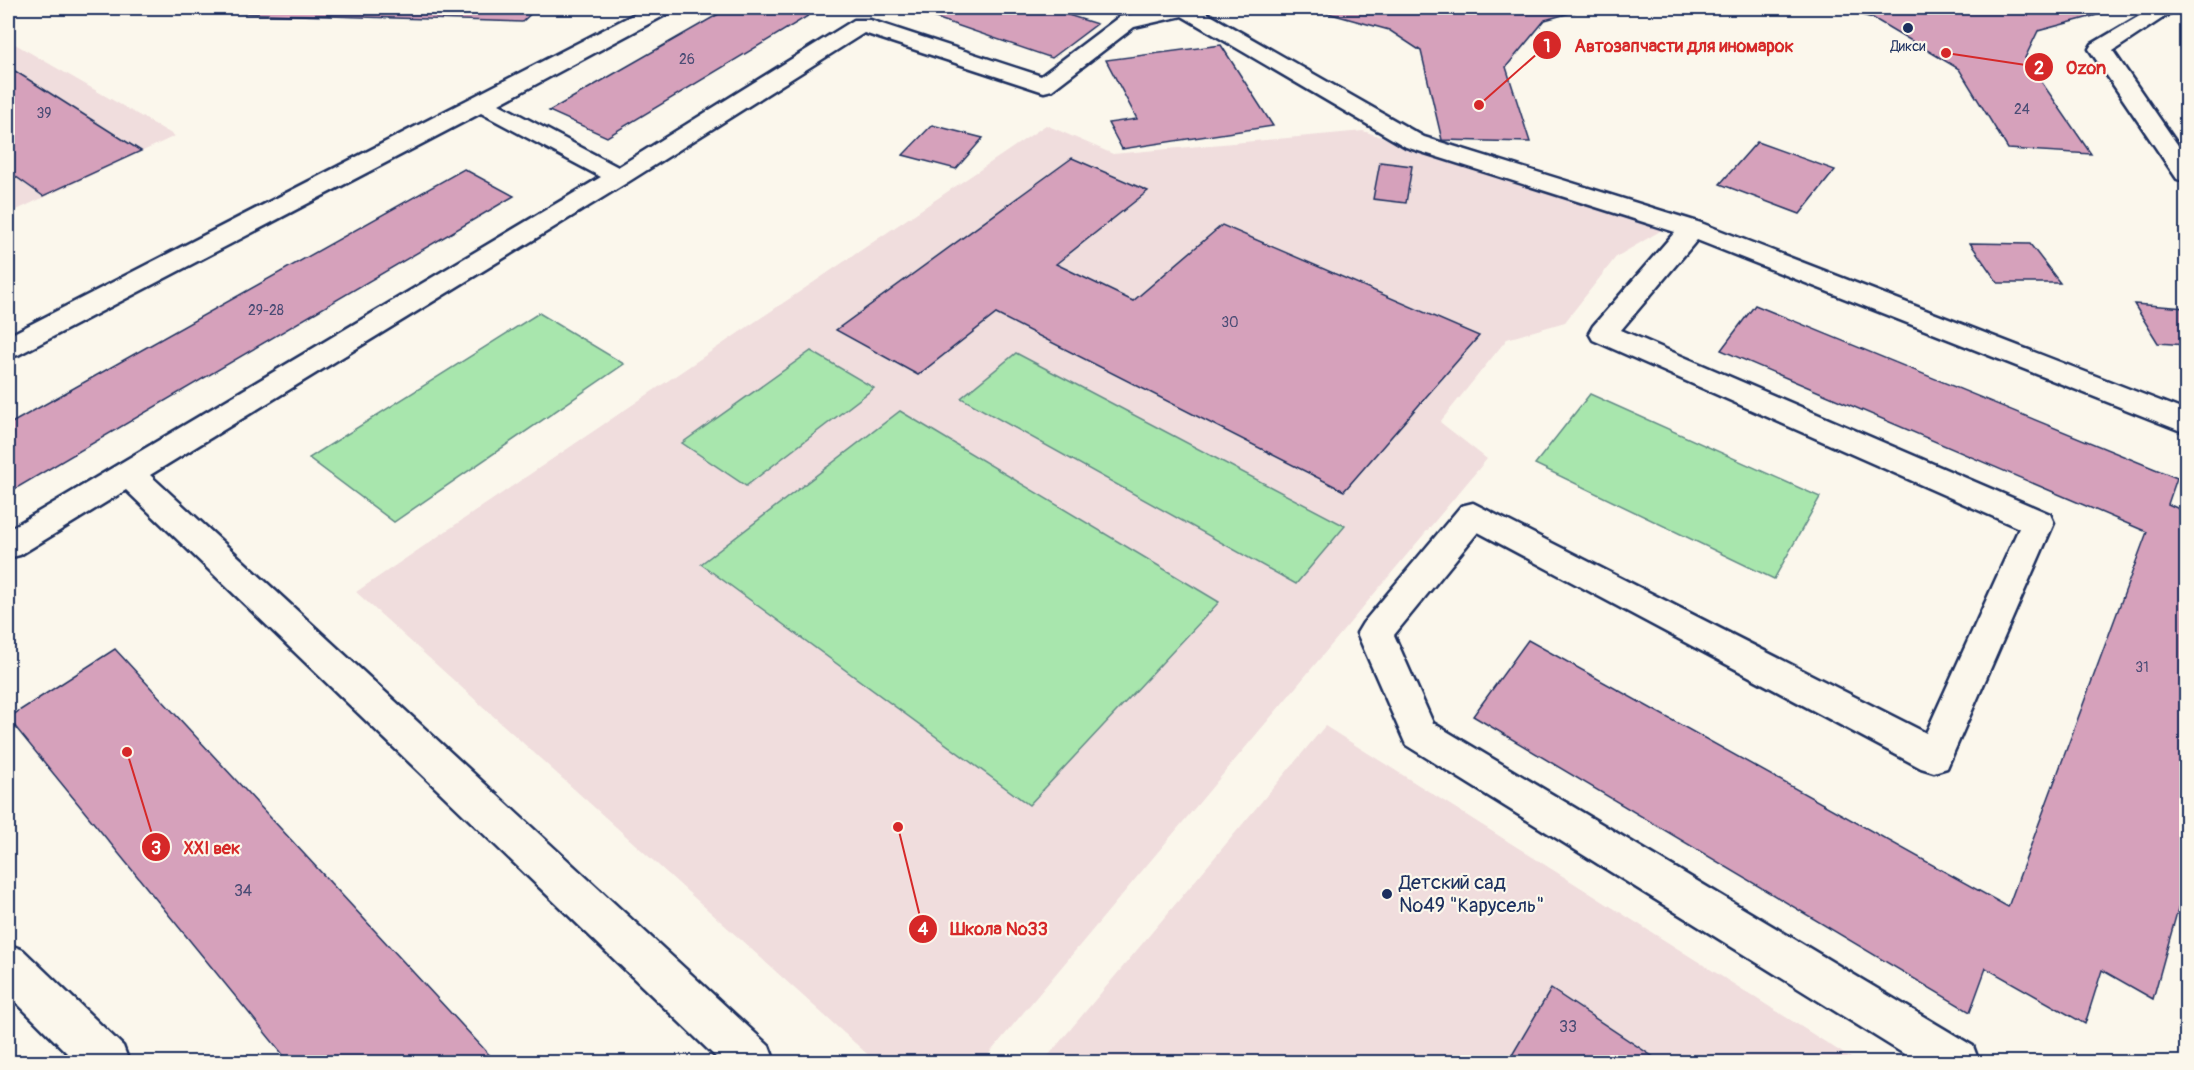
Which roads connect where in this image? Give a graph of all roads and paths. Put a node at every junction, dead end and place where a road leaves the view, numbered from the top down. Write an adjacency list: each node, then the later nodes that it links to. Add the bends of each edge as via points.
1 (661, 8): 4 (street)
2 (1184, 8): 6 (street, via 1128,22 1044,85 862,25); 7 (street, via 1415,142)
3 (2167, 8): 5 (street, via 2100,49)
4 (480, 104): 6 (street); 8 (street)
5 (2187, 174)
6 (619, 177): 10 (street)
7 (1692, 229): 9 (street); 15 (street, via 1603,333 2038,523 1934,756 1473,515 1376,633 1419,734)
8 (8, 348)
9 (2187, 422)
10 (128, 473): 11 (street); 14 (street)
11 (8, 546)
12 (8, 965): 13 (street)
13 (107, 1062)
14 (753, 1062)
15 (1957, 1062)

